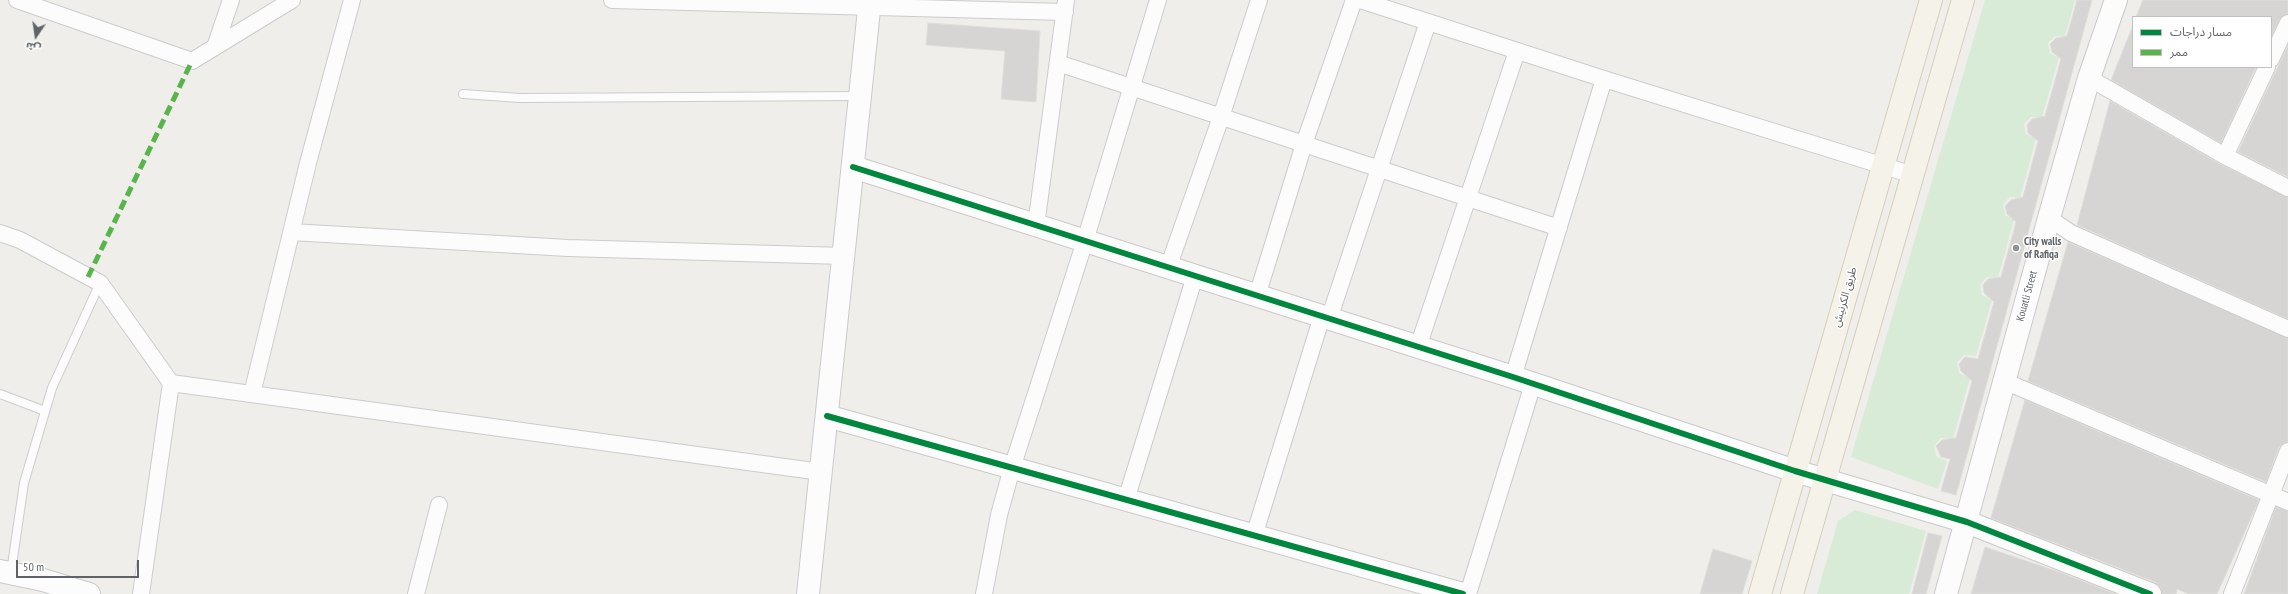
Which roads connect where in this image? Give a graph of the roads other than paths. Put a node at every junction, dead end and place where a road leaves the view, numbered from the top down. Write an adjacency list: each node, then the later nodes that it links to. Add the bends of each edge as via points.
1 (17, 0): 18 (street, via 192,61)
2 (231, 0): 18 (street)
3 (292, 0): 18 (street)
4 (352, 0): 40 (street)
5 (612, 0): 13 (street)
6 (1158, 0): 25 (street)
7 (1259, 0): 28 (street)
8 (1354, 0): 29 (street)
9 (1360, 0): 16 (street)
10 (1931, 0): 31 (main road, طريق الكرنيش)
11 (1963, 0): 34 (main road)
12 (2116, 0): 23 (street, Kouatli Street)
13 (644, 1): 14 (street)
14 (870, 4): 15 (street); 27 (street)
15 (1066, 6): 21 (street)
16 (1428, 22): 19 (street); 33 (street)
17 (2288, 23): 20 (street)
18 (215, 47)
19 (1517, 51): 24 (street); 36 (street)
20 (2272, 57)
21 (1058, 63): 25 (street); 38 (street)
22 (2267, 68): 30 (street)
23 (2089, 78): 30 (street); 37 (street, Kouatli Street)
24 (1604, 80): 31 (street); 39 (street)
25 (1132, 87): 28 (street); 42 (street)
26 (463, 94): 27 (lane, via 520,98)
27 (860, 96): 32 (street)
28 (1221, 117): 29 (street); 44 (street)
29 (1304, 144): 33 (street); 47 (street)
30 (2225, 156): 35 (street)
31 (1883, 165): 34 (street); 60 (main road, طريق الكرنيش)
32 (853, 167): 38 (street); 43 (street)
33 (1380, 170): 36 (street); 48 (street)
34 (1913, 175): 62 (main road)
35 (2288, 188)
36 (1467, 198): 39 (street); 50 (street)
37 (2049, 218): 49 (street, via 2071,233); 52 (street, Kouatli Street)
38 (1036, 226): 42 (street)
39 (1559, 228): 51 (street)
40 (291, 232): 43 (street, via 568,248); 55 (street)
41 (0, 233): 46 (street, via 20,240)
42 (1085, 241): 44 (street); 59 (street)
43 (844, 256): 57 (street)
44 (1168, 268): 45 (street)
45 (1194, 276): 47 (street); 64 (street)
46 (100, 283): 53 (street); 56 (lane, via 52,388)
47 (1257, 296): 48 (street)
48 (1326, 318): 50 (street); 68 (street)
49 (2288, 329)
50 (1418, 347): 51 (street)
51 (1523, 380): 60 (street); 76 (street)
52 (2004, 381): 63 (street, via 2219,475); 67 (street, Kouatli Street)
53 (171, 383): 55 (street); 71 (street)
54 (0, 394): 56 (lane)
55 (252, 394): 61 (street)
56 (45, 411): 69 (lane, via 24,483)
57 (827, 416): 59 (street); 61 (street)
58 (2288, 451): 63 (street)
59 (1012, 468): 64 (street); 74 (street, via 999,515)
60 (1795, 471): 62 (street); 77 (main road, طريق الكرنيش)
61 (821, 472): 73 (street)
62 (1825, 480): 67 (street); 78 (main road)
63 (2270, 494): 65 (street); 81 (street)
64 (1126, 500): 68 (street)
65 (2288, 502)
66 (439, 505): 72 (street)
67 (1967, 522): 79 (street, Kouatli Street); 80 (street)
68 (1254, 536): 75 (street)
69 (5, 572): 70 (street)
70 (89, 594)
71 (141, 594)
72 (416, 594)
73 (808, 594)
74 (984, 594)
75 (1463, 594)
76 (1468, 594)
77 (1760, 594)
78 (1792, 594)
79 (1946, 594)
80 (2150, 594)
81 (2232, 594)

